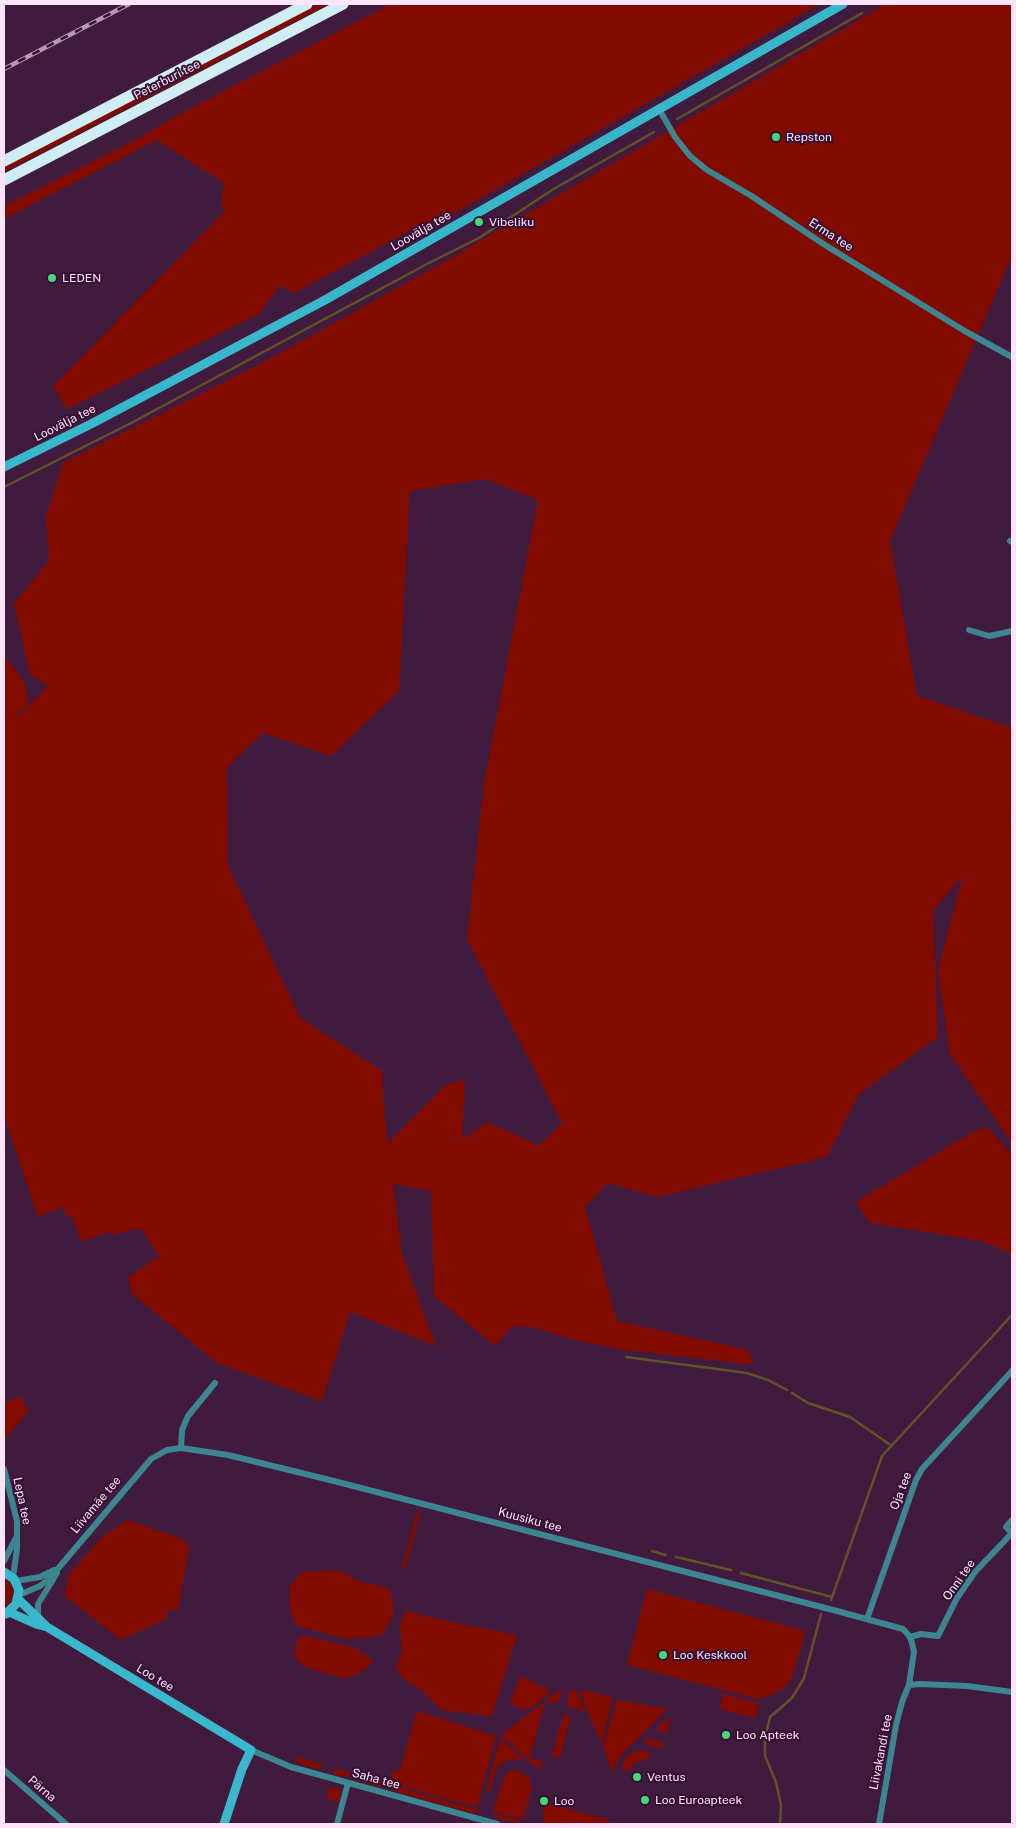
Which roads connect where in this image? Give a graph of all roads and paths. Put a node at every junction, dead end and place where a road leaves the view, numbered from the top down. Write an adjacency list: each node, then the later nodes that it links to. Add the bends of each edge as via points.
1 (307, 4): 5 (highway, Peterburi tee)
2 (343, 4): 6 (highway, Peterburi tee)
3 (843, 4): 4 (street, Loovälja tee)
4 (659, 109): 7 (street, Erma tee, via 675,137 707,170 963,330); 8 (street, Loovälja tee, via 325,300)
5 (4, 161)
6 (4, 180)
7 (1012, 357)
8 (4, 467)
9 (970, 630): 10 (street, via 989,636)
10 (1012, 631)
11 (1012, 1371): 25 (street, Oja tee, via 922,1469)
12 (215, 1383): 13 (street, via 188,1416 182,1430)
13 (181, 1448): 14 (street, Kuusiku tee, via 167,1450); 25 (street, Kuusiku tee, via 228,1455 334,1480)
14 (151, 1459): 19 (street, Liivamäe tee)
15 (4, 1470): 17 (street, Lepa tee, via 15,1509)
16 (1012, 1520): 27 (street, Onni tee, via 1006,1527 1012,1533 975,1572 957,1598 938,1636)
17 (17, 1537): 18 (street, Lepa tee); 21 (street, Lepa tee)
18 (4, 1561)
19 (60, 1567): 21 (street, Liivamäe tee, via 40,1577); 22 (street, Liivamäe tee, via 45,1582); 24 (street, via 38,1604)
20 (4, 1572): 21 (street)
21 (14, 1579): 22 (street)
22 (19, 1597): 23 (street); 24 (street, Loo tee)
23 (6, 1614): 26 (street, Loo tee)
24 (38, 1616): 26 (street, Loo tee)
25 (866, 1619): 27 (street, Kuusiku tee, via 903,1629)
26 (47, 1627): 30 (street, Loo tee)
27 (910, 1636): 28 (street, Liivakandi tee, via 914,1652)
28 (909, 1685): 29 (street, via 967,1686); 38 (street, Liivakandi tee, via 896,1725)
29 (1012, 1692)
30 (251, 1750): 32 (street, Saha tee, via 291,1767); 35 (street)
31 (4, 1770): 34 (street, Pärna)
32 (348, 1783): 33 (street, Saha tee); 36 (street)
33 (473, 1821): 37 (street, Saha tee)
34 (66, 1824)
35 (224, 1824)
36 (337, 1824)
37 (497, 1824)
38 (879, 1824)

